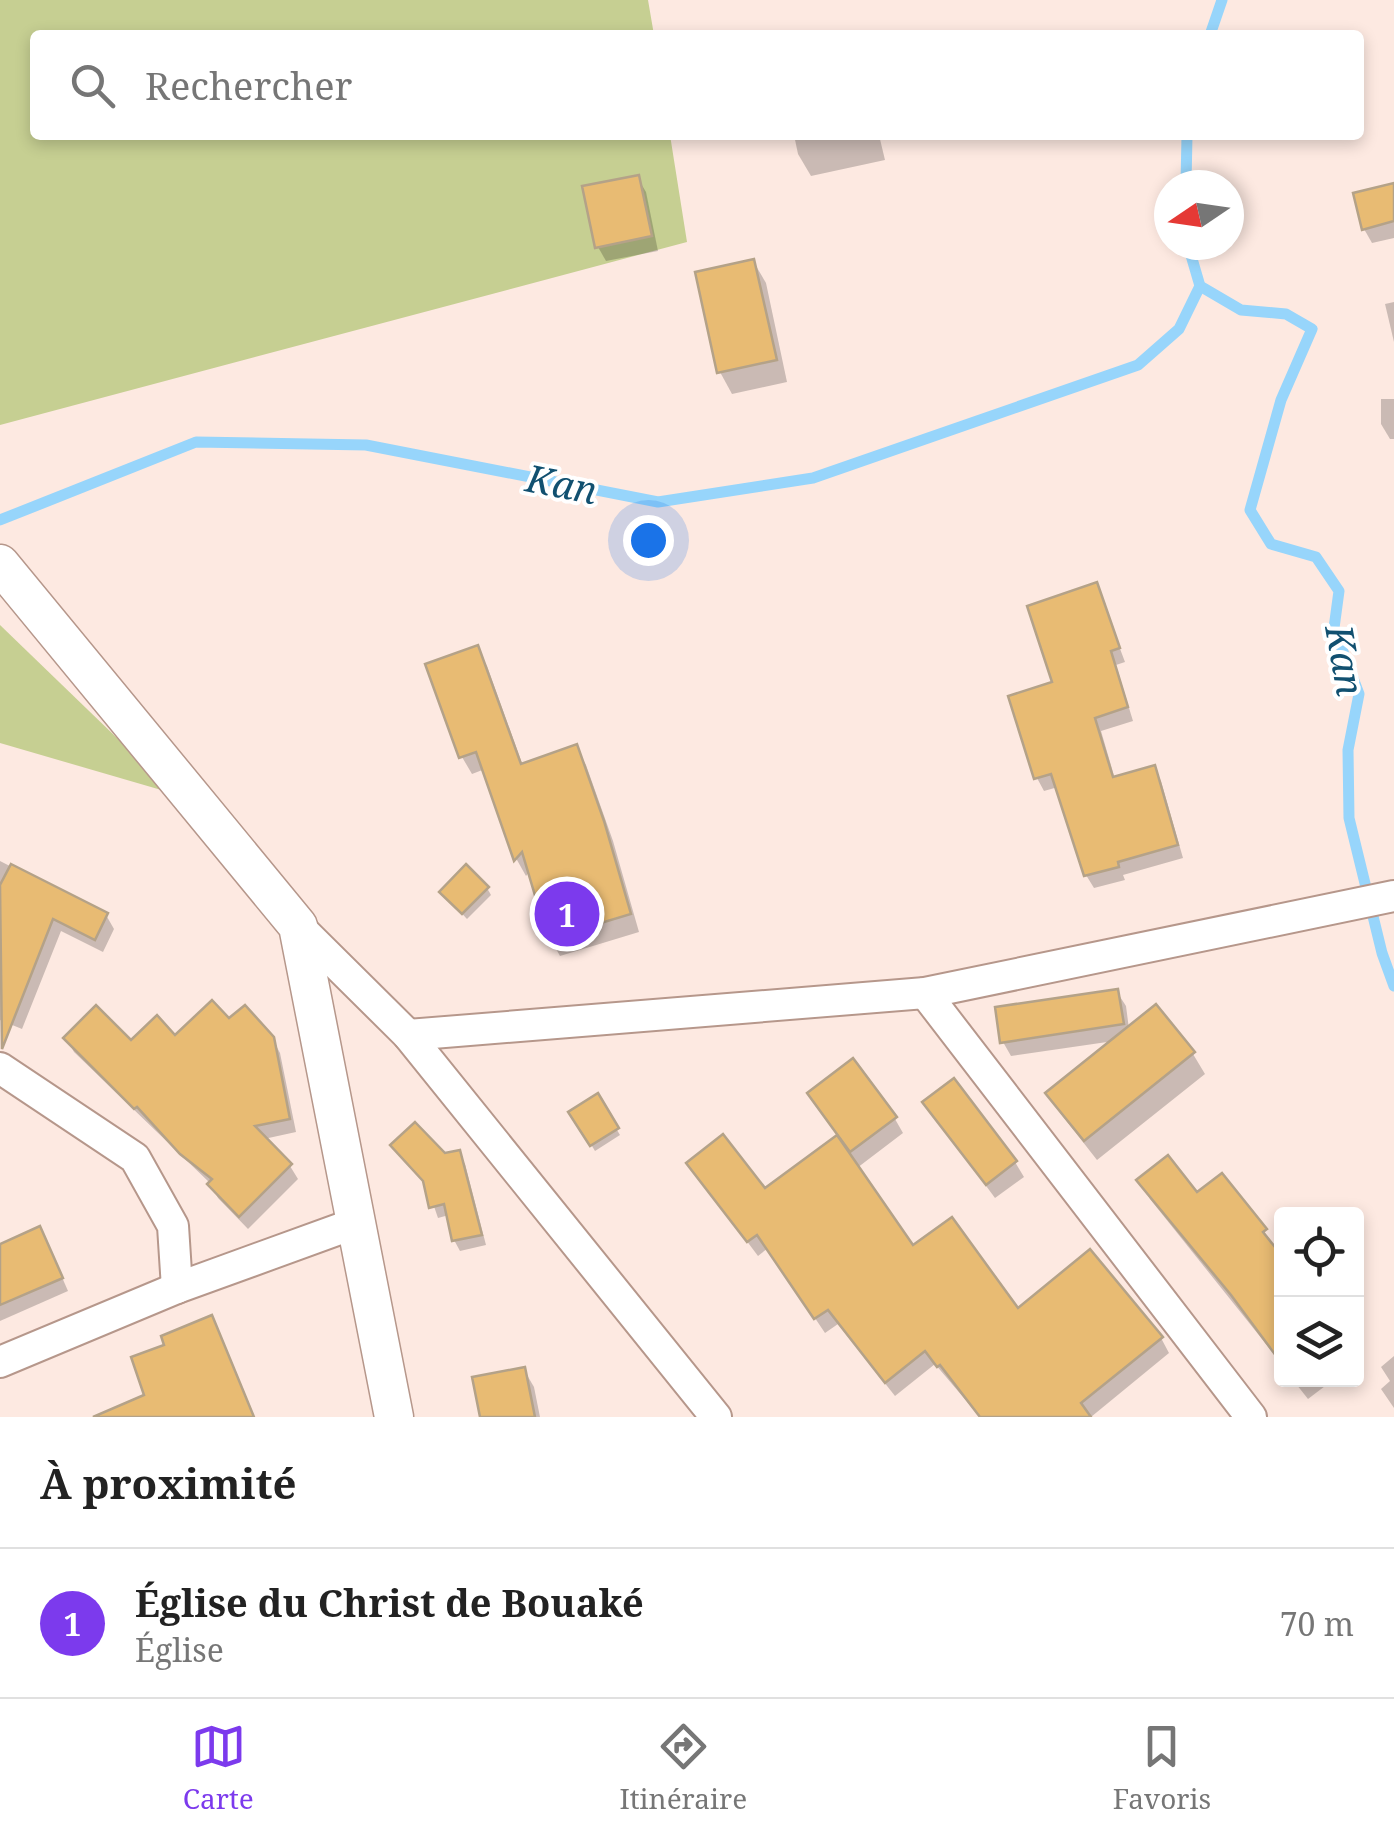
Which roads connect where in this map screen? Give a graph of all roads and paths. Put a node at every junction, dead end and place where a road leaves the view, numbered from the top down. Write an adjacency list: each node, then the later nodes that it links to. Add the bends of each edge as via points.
1 (0, 564): 3 (street)
2 (1394, 896): 4 (street)
3 (298, 926): 5 (street); 7 (street)
4 (925, 993): 5 (street); 12 (street)
5 (408, 1035): 11 (street)
6 (0, 1068): 8 (street, via 136,1158 173,1226)
7 (356, 1223): 8 (street); 10 (street)
8 (177, 1288): 9 (street)
9 (0, 1362)
10 (394, 1417)
11 (716, 1417)
12 (1251, 1417)

